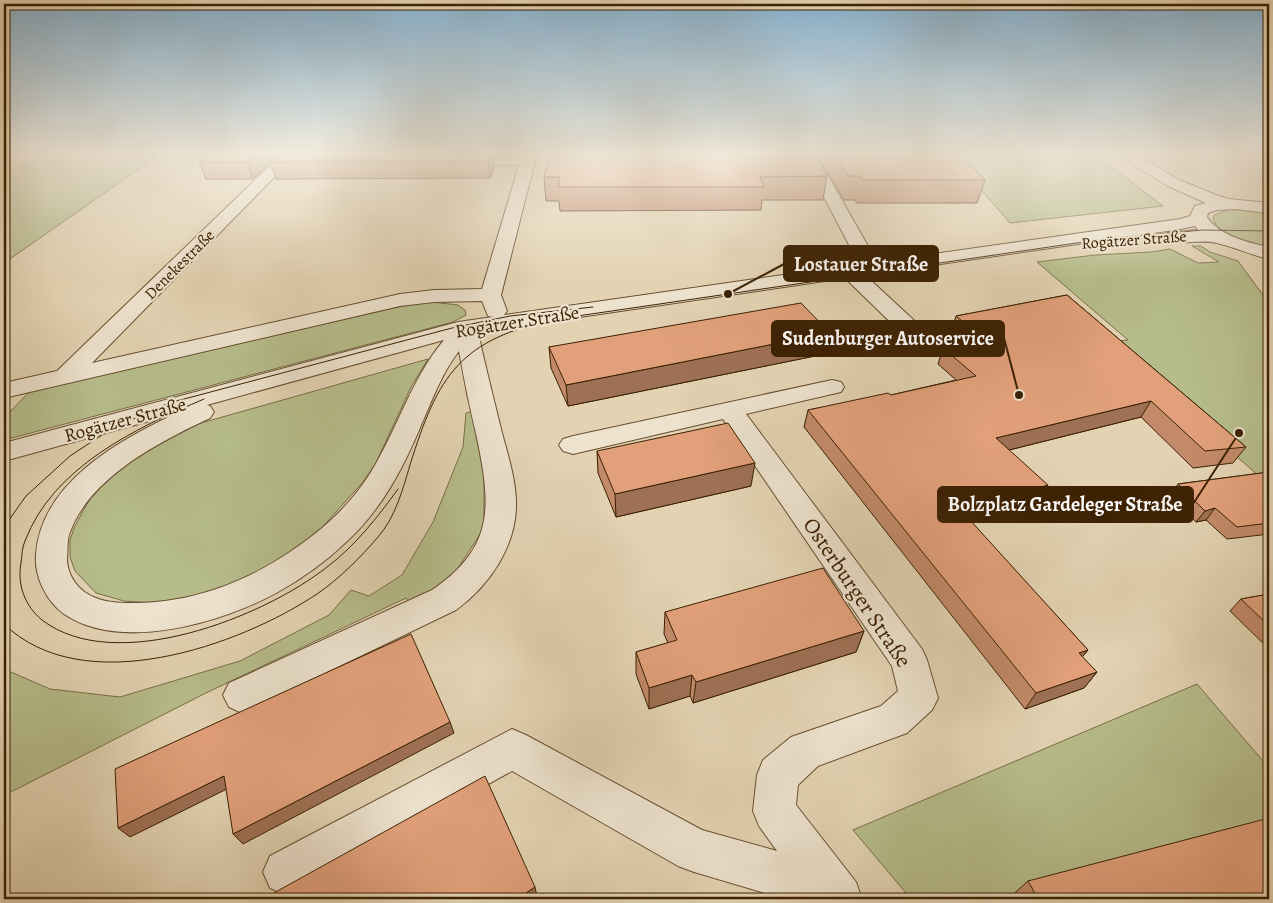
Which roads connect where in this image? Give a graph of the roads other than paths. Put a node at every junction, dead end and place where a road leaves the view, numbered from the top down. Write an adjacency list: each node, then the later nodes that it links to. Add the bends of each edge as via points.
1 (254, 195): 19 (street, Denekestraße)
2 (518, 195): 15 (street)
3 (830, 195): 12 (street)
4 (1172, 195): 8 (street)
5 (1202, 195): 6 (street)
6 (1227, 204): 7 (street); 8 (street, Rogätzer Straße, via 1212,206)
7 (1269, 208)
8 (1200, 215): 9 (street, via 1206,228); 10 (street, Rogätzer Straße, via 1181,224)
9 (1232, 242): 10 (street, Rogätzer Straße, via 1197,235); 11 (street); 13 (street, via 1261,260)
10 (1042, 244): 12 (street, Rogätzer Straße)
11 (1269, 253)
12 (872, 269): 14 (street, Rogätzer Straße)
13 (1269, 270)
14 (850, 272): 16 (street, Rogätzer Straße); 18 (street)
15 (491, 294): 16 (street); 19 (street, Rogätzer Straße, via 400,300)
16 (499, 322): 17 (street, Rogätzer Straße)
17 (466, 327): 20 (street, Rogätzer Straße); 20 (street, via 431,373 392,462 363,506 334,535 288,570 249,593 179,614 120,617 83,608 71,600 52,574 50,551 60,519 78,494 96,475 156,434); 26 (street, via 500,484 500,513 485,560 466,584 444,600)
18 (925, 343)
19 (66, 375): 22 (street, Rogätzer Straße)
20 (272, 379): 25 (street, Rogätzer Straße)
21 (832, 387): 23 (street)
22 (4, 390)
23 (730, 410): 24 (street); 28 (street, Osterburger Straße, via 909,660 920,698 892,720 805,751 778,775 774,811)
24 (573, 445)
25 (4, 452)
26 (242, 695)
27 (286, 872): 28 (street, via 512,749 694,850)
28 (835, 895)

